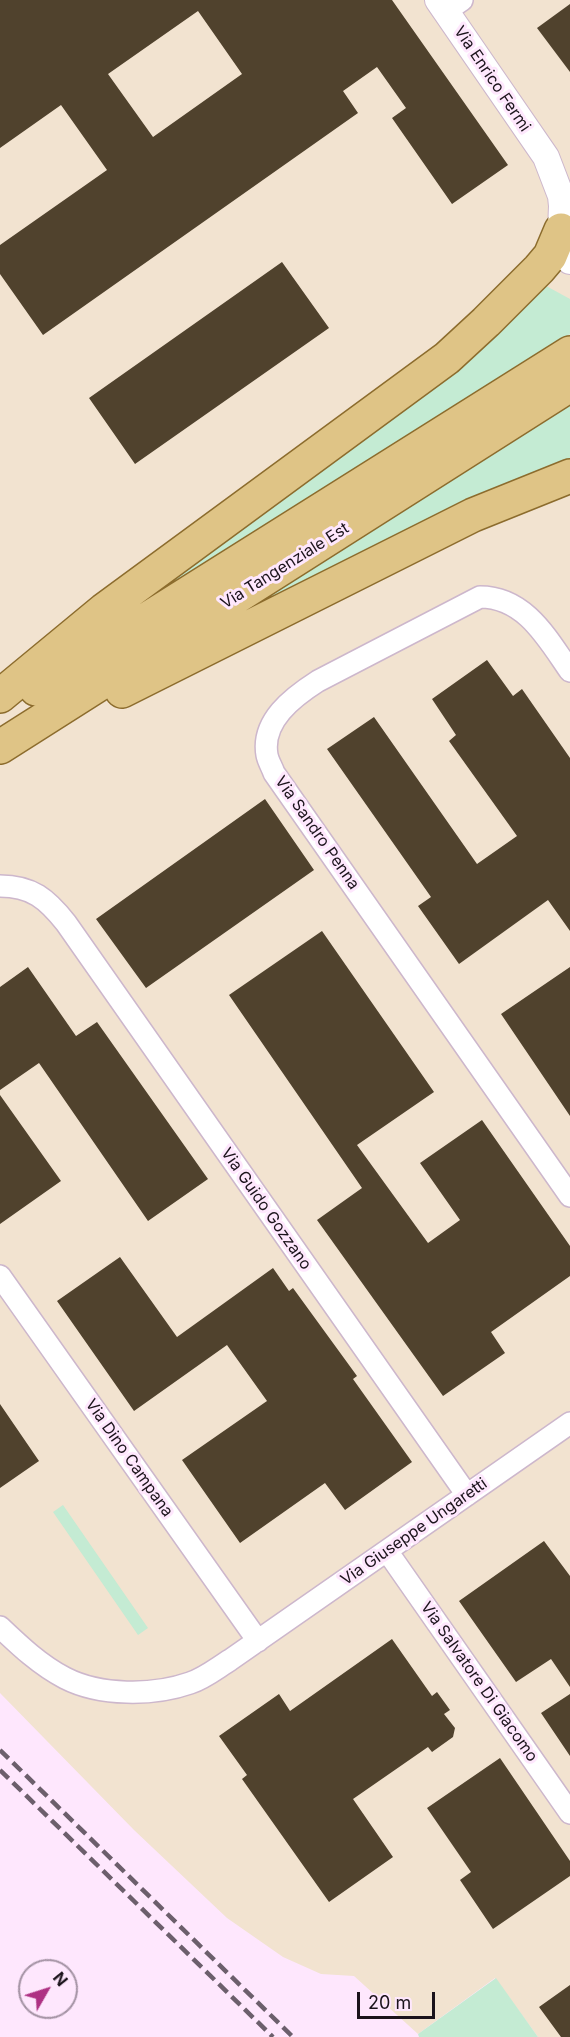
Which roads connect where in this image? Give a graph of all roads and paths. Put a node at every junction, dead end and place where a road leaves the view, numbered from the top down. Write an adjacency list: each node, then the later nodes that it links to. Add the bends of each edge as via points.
1 (449, 4): 2 (street, Via Enrico Fermi)
2 (546, 157): 3 (street, Via Enrico Fermi); 4 (street, Via Enrico Fermi)
3 (570, 178)
4 (566, 220): 5 (street, Via Enrico Fermi, via 560,237); 10 (main road, via 550,256 539,269 447,358 104,610)
5 (570, 261)
6 (570, 353): 11 (main road, Via Tangenziale Est)
7 (570, 385): 12 (main road, Via Tangenziale Est)
8 (570, 476): 13 (main road, via 473,515)
9 (570, 671): 15 (street, Via Sandro Penna, via 540,628 516,607 503,600 480,597 298,694 273,722 266,740 267,757 274,773)
10 (0, 696)
11 (0, 712)
12 (0, 747)
13 (0, 753)
14 (0, 886): 18 (street, Via Guido Gozzano, via 25,888 38,895 66,923)
15 (570, 1196)
16 (0, 1275): 21 (street, Via Dino Campana)
17 (570, 1423): 18 (street, Via Giuseppe Ungaretti)
18 (467, 1495): 19 (street, Via Giuseppe Ungaretti)
19 (387, 1551): 21 (street, Via Giuseppe Ungaretti); 22 (street, Via Salvatore Di Giacomo)
20 (0, 1627): 21 (street, Via Giuseppe Ungaretti, via 42,1664 65,1678 83,1686 122,1692 188,1684)
21 (258, 1641)
22 (570, 1813)

